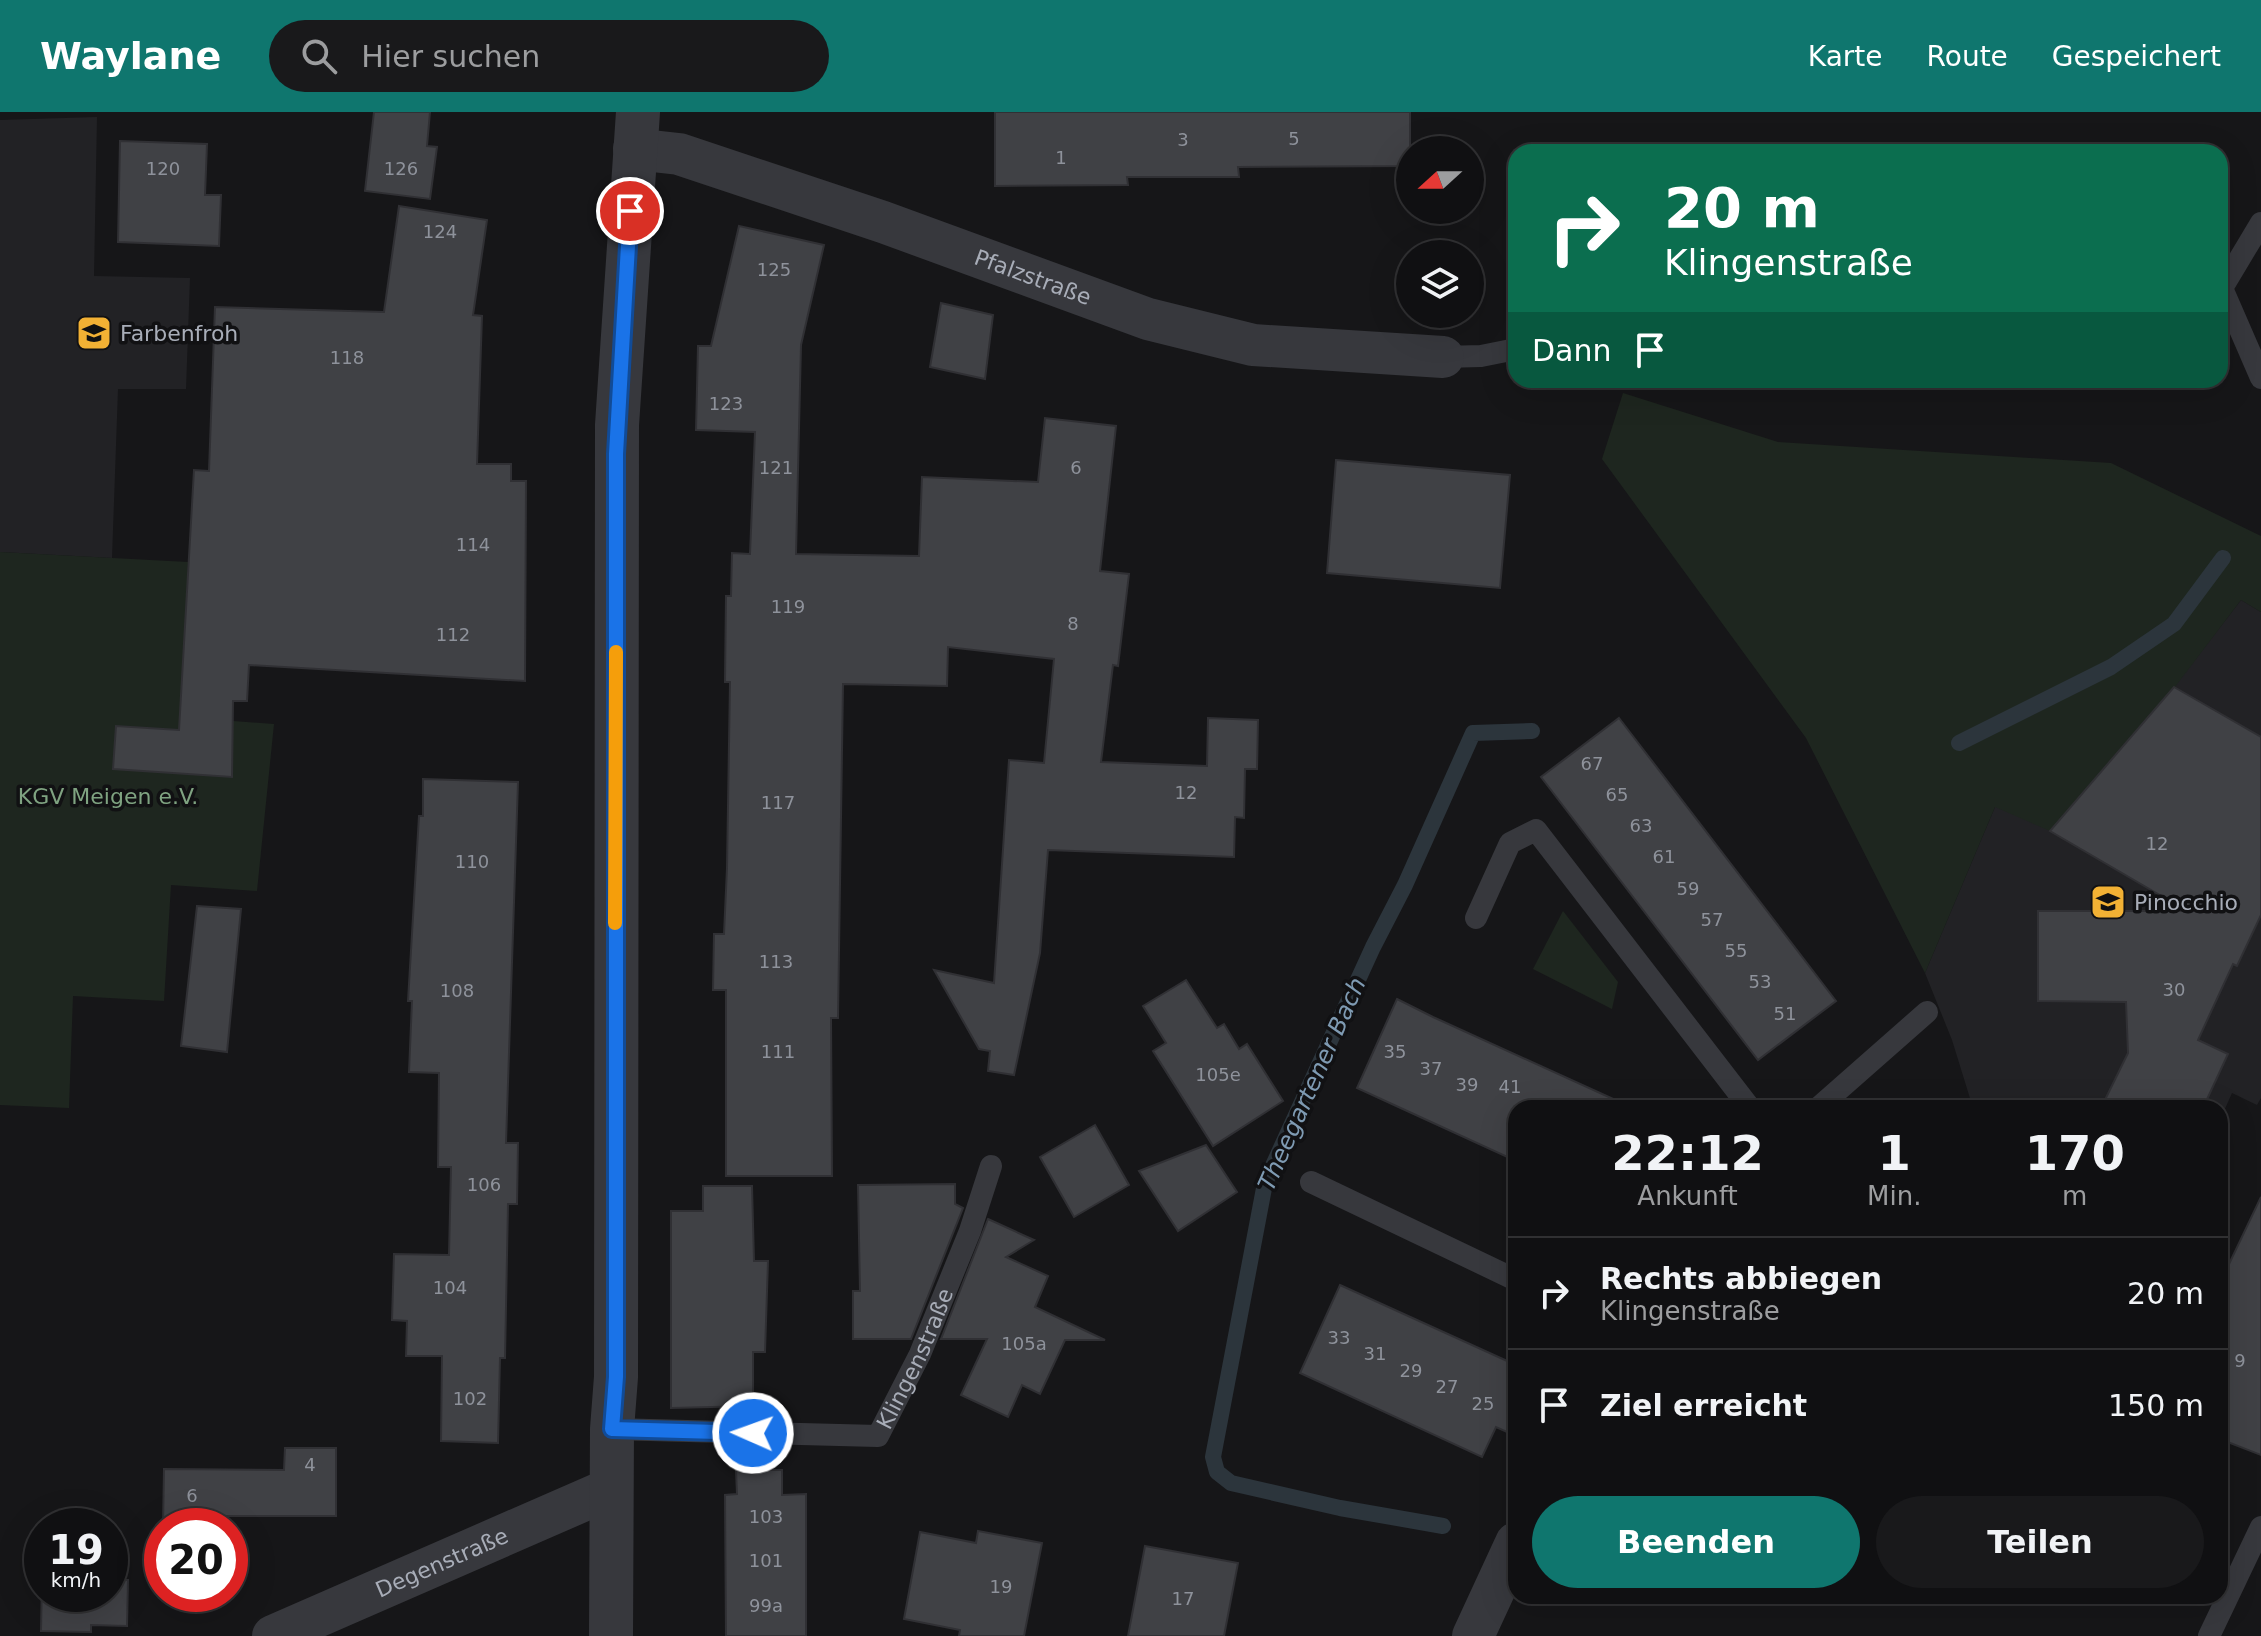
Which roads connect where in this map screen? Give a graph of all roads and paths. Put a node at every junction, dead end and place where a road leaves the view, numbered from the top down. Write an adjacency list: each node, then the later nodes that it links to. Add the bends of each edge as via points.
1 (636, 131): 6 (street, Pfalzstraße, via 679,154 1148,319 1253,345); 15 (street, via 617,425)
2 (2261, 223): 3 (lane)
3 (2228, 278)
4 (2228, 302): 7 (lane)
5 (1508, 351): 6 (lane)
6 (1443, 357)
7 (2261, 378)
8 (1476, 918): 10 (lane, via 1510,843 1536,830)
9 (1927, 1012): 11 (lane)
10 (1744, 1100)
11 (1827, 1100)
12 (991, 1166): 15 (lane, Klingenstraße, via 920,1354 878,1436)
13 (1311, 1182): 14 (lane)
14 (1508, 1276)
15 (612, 1429): 16 (street)
16 (612, 1488): 21 (street, Degenstraße); 22 (street)
17 (2261, 1527): 19 (lane)
18 (1508, 1560): 23 (street)
19 (2228, 1596)
20 (2224, 1604): 24 (lane)
21 (273, 1636)
22 (611, 1636)
23 (1473, 1636)
24 (2209, 1636)

